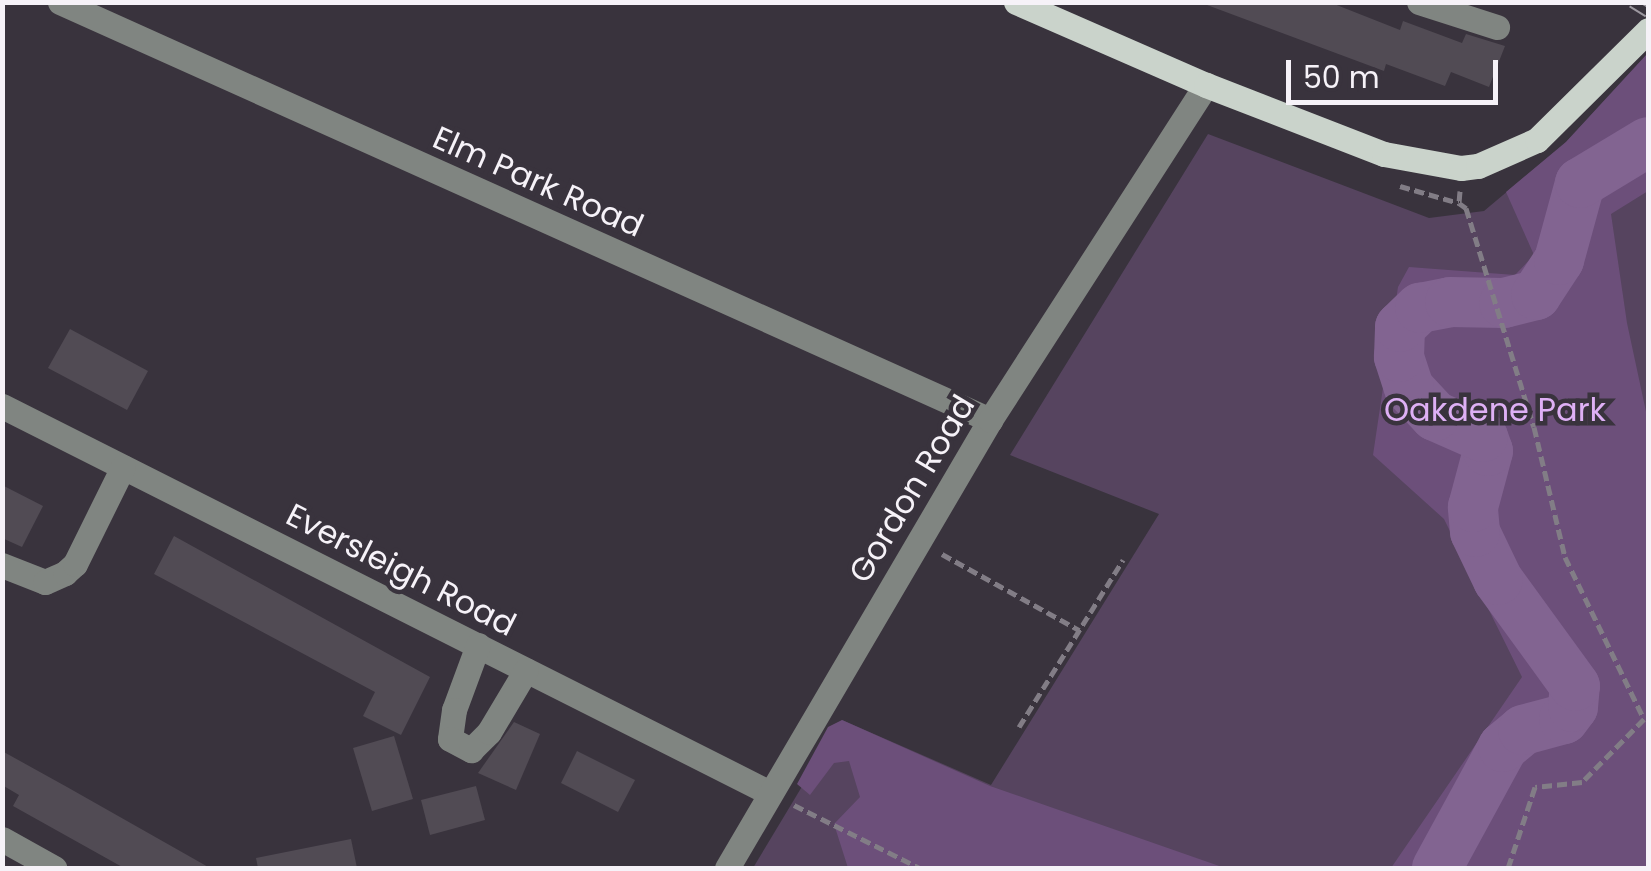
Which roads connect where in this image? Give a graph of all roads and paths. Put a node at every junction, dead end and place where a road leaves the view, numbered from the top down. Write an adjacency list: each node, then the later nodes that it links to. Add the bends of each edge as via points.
1 (60, 2): 10 (street, Elm Park Road)
2 (1016, 2): 4 (main road)
3 (1418, 2): 5 (street)
4 (1048, 9): 7 (main road)
5 (1498, 28)
6 (1648, 30): 7 (main road, via 1537,140 1478,166 1384,154)
7 (1206, 84): 10 (street, Gordon Road)
8 (1459, 203): 24 (path, via 1466,208 1534,427 1565,558 1644,719 1582,782 1535,786)
9 (2, 406): 11 (street, Eversleigh Road)
10 (990, 420): 12 (street, Gordon Road)
11 (123, 467): 14 (street, via 65,574 45,582); 16 (street, Eversleigh Road)
12 (919, 541): 15 (path); 19 (street, Gordon Road)
13 (1122, 560): 15 (path)
14 (2, 565)
15 (1079, 630): 18 (path)
16 (478, 646): 17 (street, Eversleigh Road); 17 (street, via 450,739 471,750)
17 (526, 670): 19 (street, Eversleigh Road)
18 (1019, 727)
19 (770, 793): 22 (street, Gordon Road); 23 (path)
20 (2, 840): 21 (street)
21 (44, 866)
22 (726, 868)
23 (920, 868)
24 (1508, 868)

